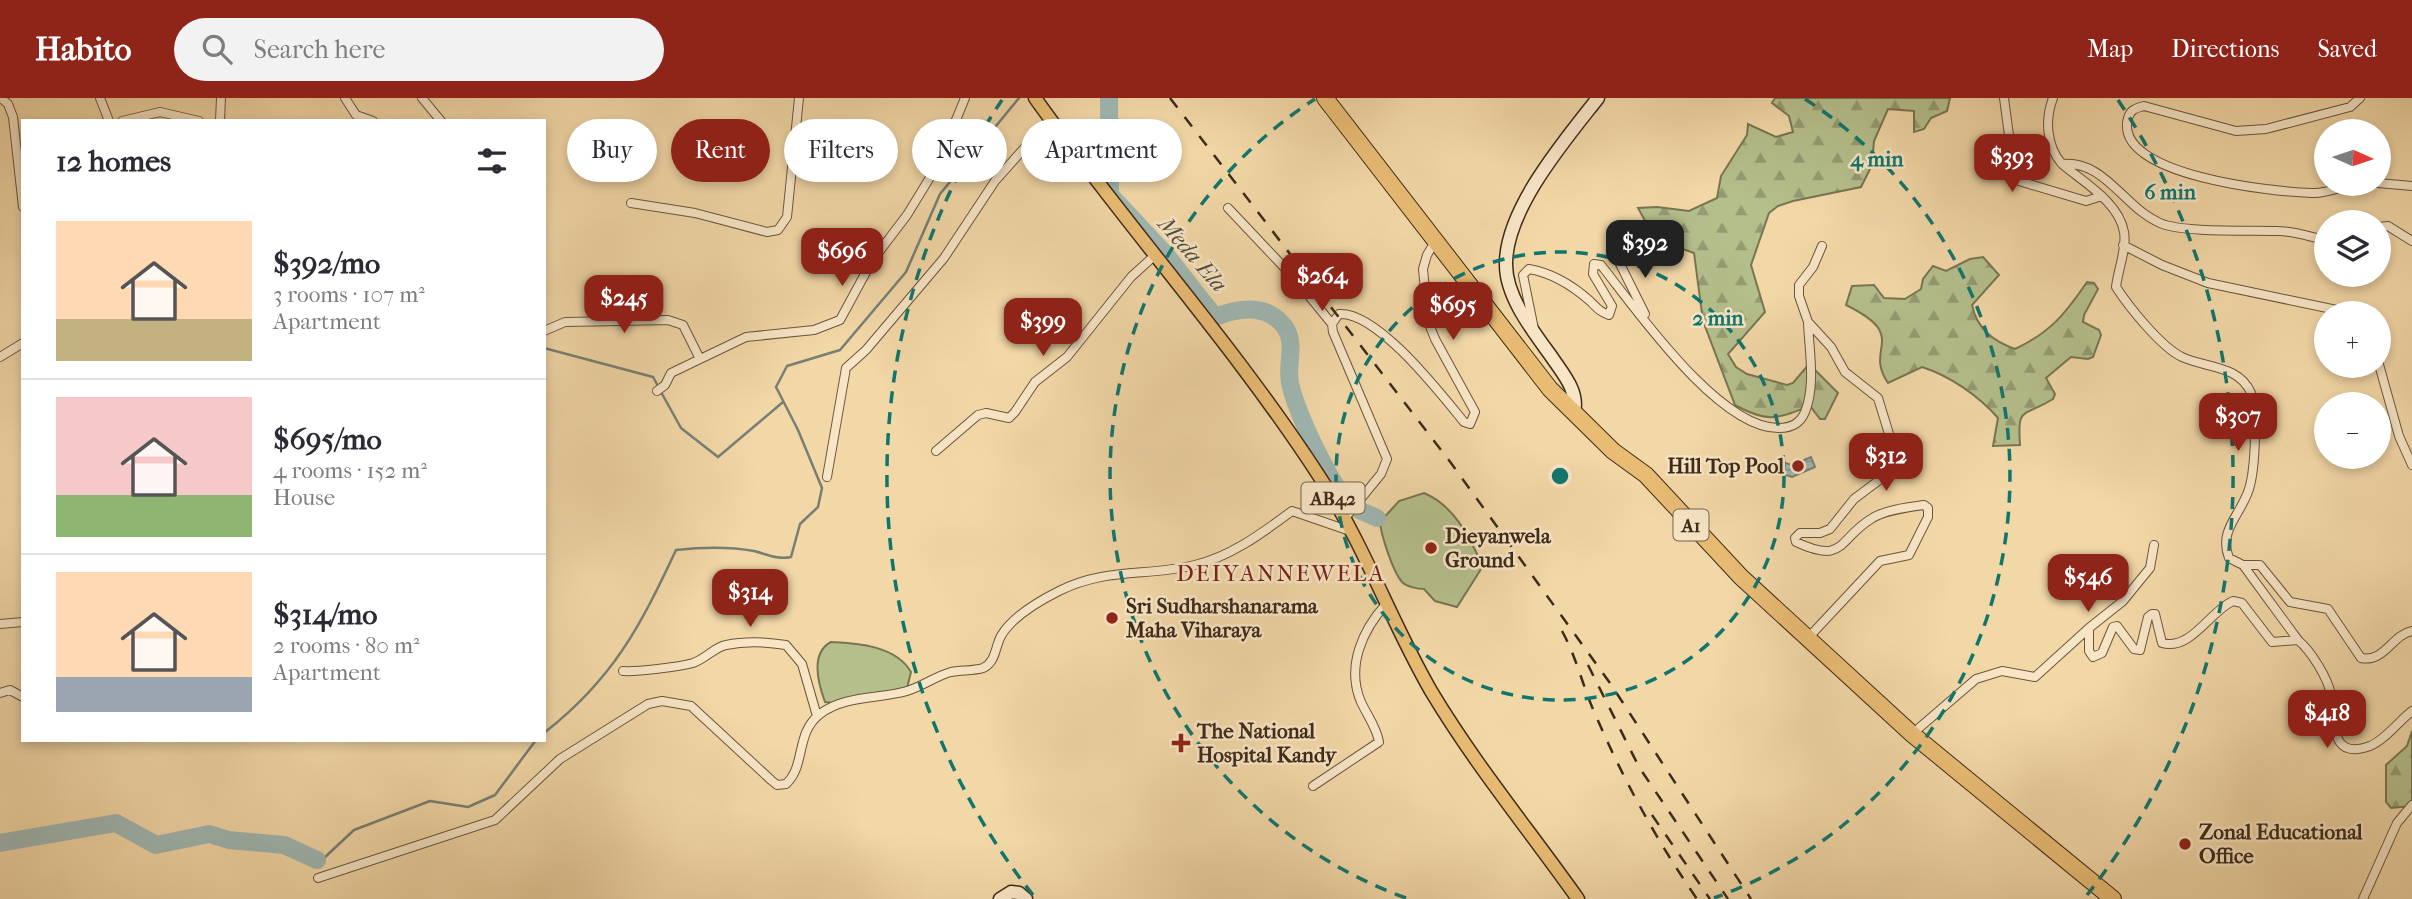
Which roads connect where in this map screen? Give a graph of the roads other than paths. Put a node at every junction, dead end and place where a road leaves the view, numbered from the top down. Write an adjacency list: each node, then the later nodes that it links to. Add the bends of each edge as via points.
1 (1, 98): 26 (street, via 13,117)
2 (100, 98): 14 (street)
3 (221, 98): 17 (street)
4 (345, 98): 18 (street, via 356,115)
5 (422, 98): 19 (street)
6 (799, 98): 29 (street, via 787,217 778,230 767,232 695,213)
7 (965, 98): 47 (street, via 937,166 872,261 840,320 814,330 746,337)
8 (1035, 98): 20 (main road, AB42)
9 (1325, 98): 33 (highway, A1)
10 (1598, 98): 44 (street, via 1551,161 1513,225 1506,267 1511,290)
11 (2004, 98): 28 (street, via 2012,158 2020,181 2086,201)
12 (2053, 98): 22 (street, via 2047,129)
13 (2360, 98): 27 (street, via 2350,107 2266,129 2236,131 2144,106 2129,116 2132,145 2162,165 2209,180)
14 (108, 119)
15 (130, 119): 16 (street, via 160,112)
16 (191, 119)
17 (220, 119)
18 (367, 119)
19 (439, 119)
20 (1050, 119)
21 (1021, 152): 53 (street, via 995,181 944,258 846,368)
22 (2062, 164): 28 (street); 32 (street, via 2090,166 2161,224 2282,231)
23 (1098, 182): 38 (main road, AB42)
24 (2391, 184): 25 (street)
25 (2412, 186)
26 (21, 189)
27 (2314, 193)
28 (2102, 196): 35 (street, via 2117,214)
29 (631, 203)
30 (1228, 208): 41 (street)
31 (2391, 228): 34 (street)
32 (2314, 238)
33 (1436, 240): 41 (street, via 1423,269 1428,321 1474,406 1469,424 1371,322 1352,313 1339,314); 50 (highway, A1, via 1518,350)
34 (2412, 241)
35 (2123, 244): 39 (street, via 2208,283); 57 (street, via 2116,287 2132,312 2180,356 2232,371 2250,390 2256,411 2249,489 2225,534 2229,558)
36 (1611, 246): 42 (street)
37 (1822, 246): 40 (street, via 1799,285 1798,296)
38 (1154, 256): 51 (street, via 1131,276 1067,357 1035,382 1009,418 978,415); 54 (main road, AB42)
39 (2314, 305)
40 (1808, 321): 42 (street, via 1810,391 1805,412 1790,428 1769,428 1702,388); 63 (street, via 1845,372 1878,398 1896,460 1894,469 1854,499 1830,529 1800,533 1796,542 1815,551 1833,550 1846,544 1871,518 1924,505 1928,517 1909,555 1880,561)
41 (1332, 324): 54 (street, via 1387,459 1385,468)
42 (1652, 329): 44 (street, via 1601,265 1594,264 1593,274 1612,306 1609,315 1548,272 1529,269 1523,275)
43 (546, 330): 47 (street, via 565,322 668,320 683,325)
44 (1534, 332): 50 (street, via 1570,383)
45 (21, 344): 46 (street)
46 (0, 356)
47 (700, 359): 49 (street, via 671,373)
48 (2383, 378): 52 (street)
49 (660, 389)
50 (1574, 414): 63 (highway, A1, via 1646,475 1718,555)
51 (936, 451)
52 (2412, 465)
53 (827, 477)
54 (1348, 515): 55 (main road, AB42)
55 (1353, 532): 58 (main road, AB42); 69 (street, via 1292,511 1251,541 1194,566 1105,574 1059,591 1018,617 1001,636 985,667 945,674 906,692 840,703)
56 (2154, 545): 61 (street, via 2150,568 2123,601)
57 (2243, 565): 62 (street, via 2260,565 2291,602 2328,609 2361,658 2380,655); 64 (street)
58 (1387, 603): 71 (street, via 1368,626 1354,664 1355,687 1379,742); 76 (main road, AB42, via 1433,693)
59 (21, 622): 60 (street)
60 (0, 624)
61 (2089, 628): 64 (street, via 2093,657 2102,653 2113,627 2118,626 2134,649 2140,650 2148,617 2155,614 2162,643 2168,645 2185,640 2233,601 2242,603 2272,642); 70 (street, via 2035,677 2001,671 1976,679)
62 (2412, 631)
63 (1808, 638): 70 (highway, A1)
64 (2298, 640): 68 (street, via 2331,693 2334,736 2341,743 2356,749 2373,745)
65 (622, 671): 69 (street, via 639,673 692,663 723,645 767,642 786,646 802,664)
66 (0, 693): 67 (street, via 10,690)
67 (21, 696)
68 (2412, 711)
69 (817, 716): 73 (street, via 802,740 792,778 777,785 691,706 662,701 648,705 560,760 495,820)
70 (1912, 734): 77 (highway, A1)
71 (1313, 786)
72 (2412, 805): 78 (street, via 2397,823)
73 (318, 878)
74 (1000, 899): 75 (street, via 1011,892)
75 (1026, 899)
76 (1578, 899)
77 (2113, 899)
78 (2363, 899)

